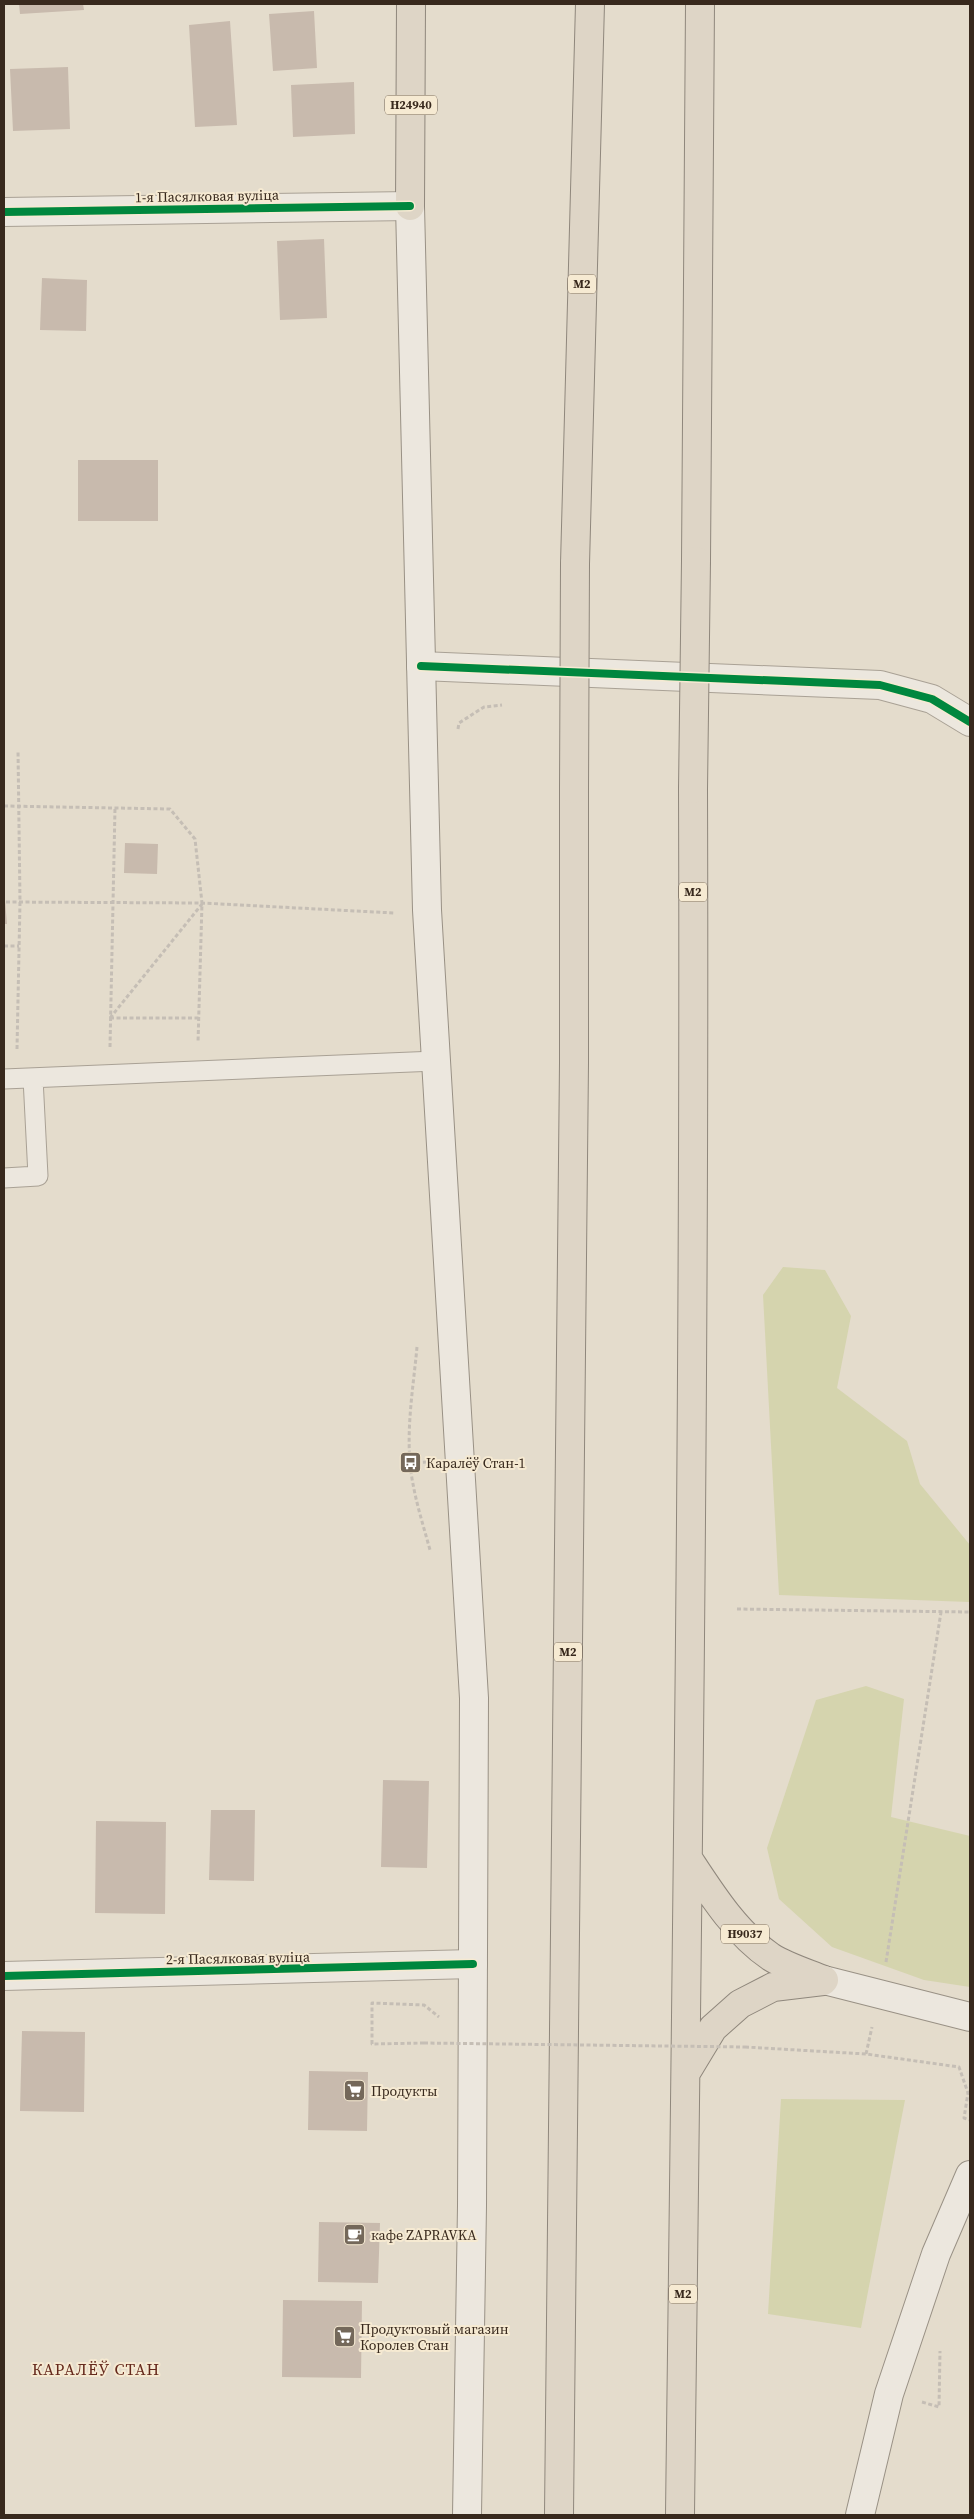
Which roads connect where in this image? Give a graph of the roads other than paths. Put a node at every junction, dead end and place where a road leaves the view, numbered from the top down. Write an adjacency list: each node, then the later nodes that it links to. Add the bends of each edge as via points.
1 (411, 4): 4 (highway, Н24940)
2 (590, 4): 20 (highway, М2, bridge, via 575,564 574,1083)
3 (700, 4): 12 (highway, М2, bridge)
4 (410, 206): 5 (main road, 1-я Пасялковая вуліца); 6 (main road, Н24940)
5 (4, 212)
6 (421, 666): 7 (main road, via 880,685 932,699); 8 (main road, Н24940, via 427,910)
7 (970, 722)
8 (436, 1061): 9 (lane); 13 (main road, Н24940, via 474,1698)
9 (33, 1078): 10 (lane); 11 (lane, via 38,1176)
10 (4, 1079)
11 (4, 1178)
12 (689, 1860): 15 (highway, Н9037, via 714,1899 742,1932 772,1957); 17 (highway, М2)
13 (473, 1964): 14 (main road, 2-я Пасялковая вуліца); 19 (main road, Н24940)
14 (4, 1976)
15 (824, 1980): 16 (main road, Н9037); 17 (highway, Н9037, via 773,1987 740,2004 713,2028)
16 (970, 2017)
17 (686, 2072): 21 (highway, М2)
18 (970, 2175): 22 (main road, via 936,2254 890,2394)
19 (467, 2515)
20 (559, 2515)
21 (680, 2515)
22 (860, 2515)

